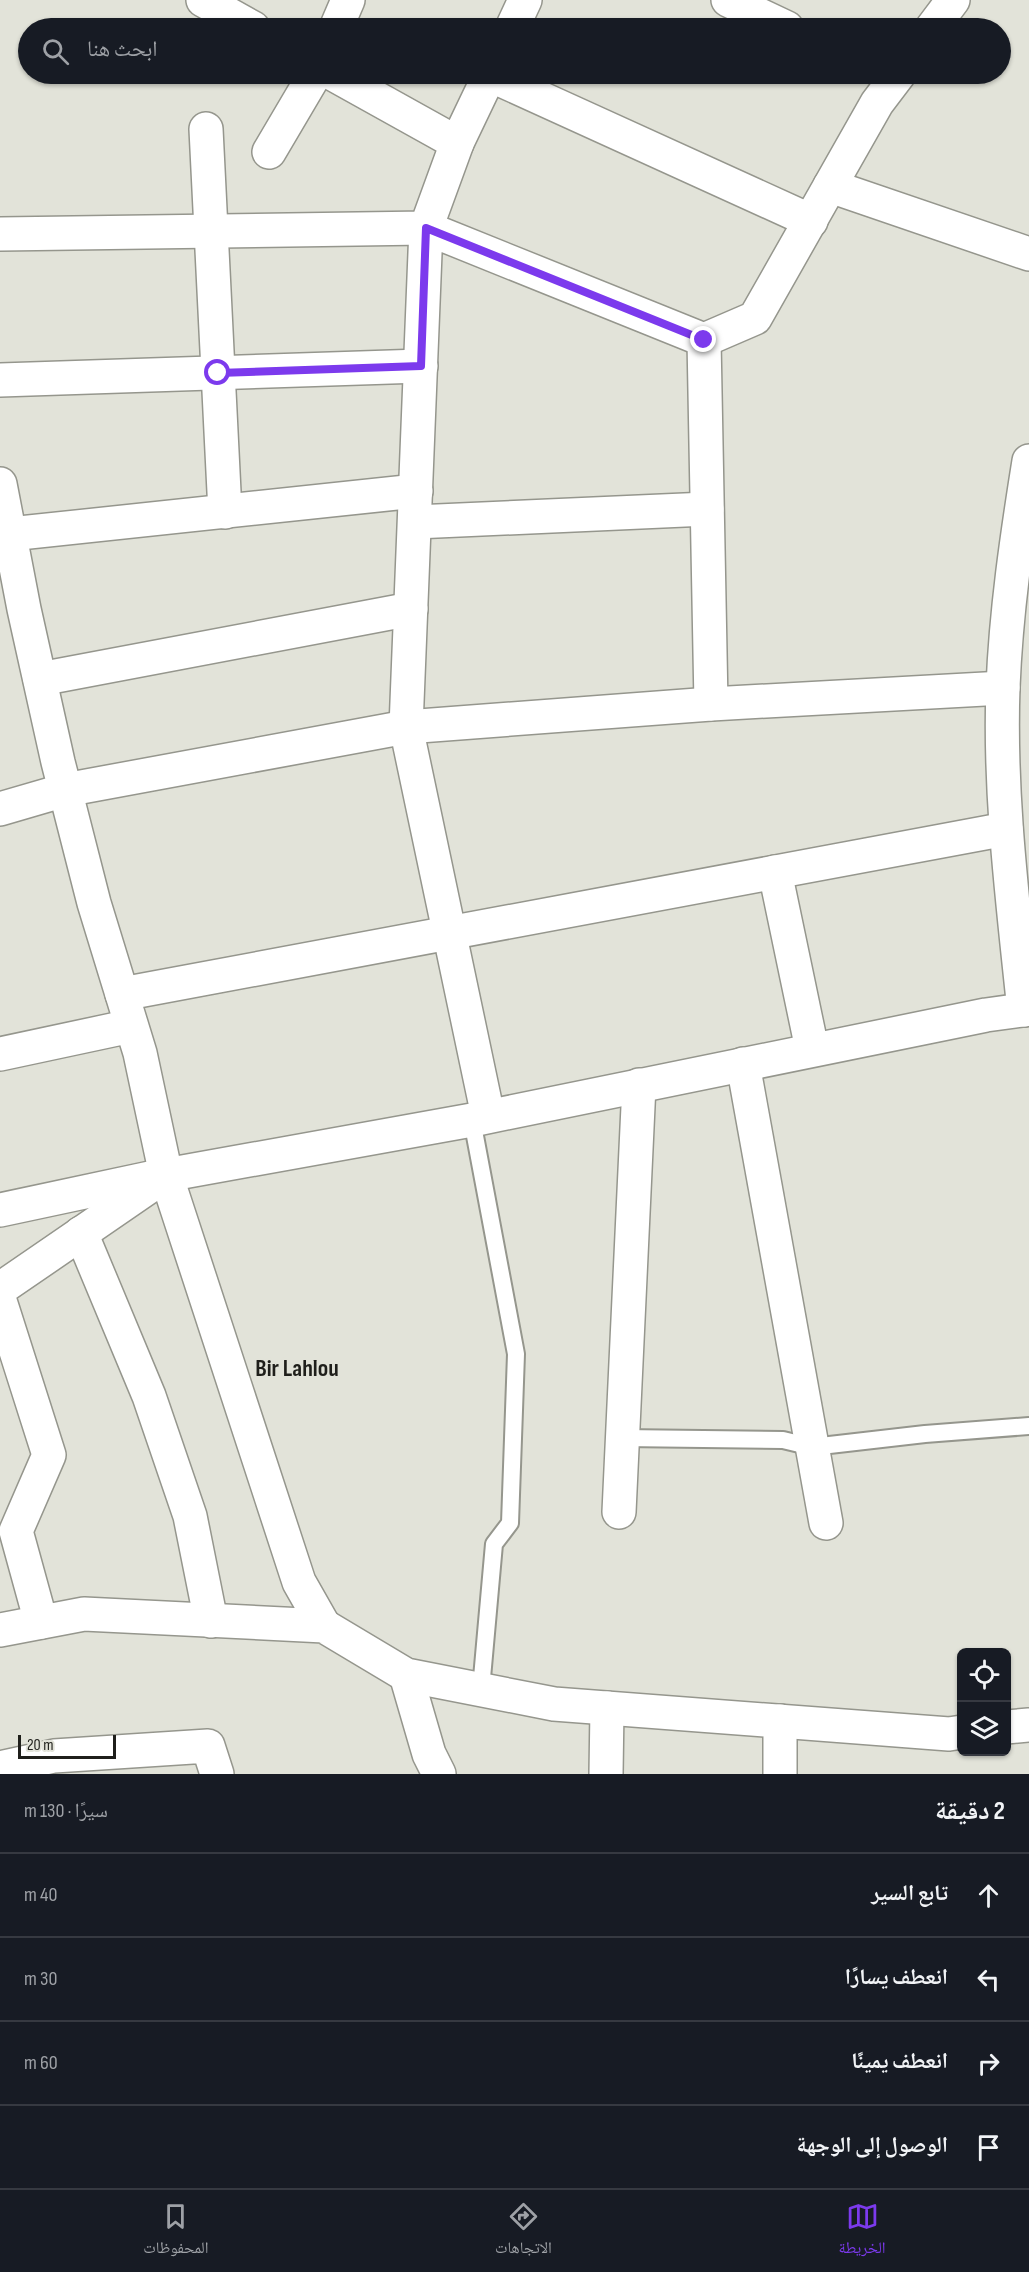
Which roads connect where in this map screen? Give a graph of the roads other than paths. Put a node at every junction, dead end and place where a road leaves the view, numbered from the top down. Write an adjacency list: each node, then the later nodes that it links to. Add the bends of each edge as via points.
1 (203, 0): 6 (street)
2 (348, 0): 7 (street)
3 (525, 0): 8 (street)
4 (728, 0): 9 (street)
5 (953, 0): 10 (street)
6 (235, 18)
7 (340, 18)
8 (517, 18)
9 (766, 18)
10 (940, 18)
11 (309, 84): 18 (street)
12 (351, 84): 17 (street)
13 (485, 84): 17 (street)
14 (512, 84): 20 (street)
15 (888, 84): 19 (street)
16 (206, 129): 22 (street)
17 (458, 143): 21 (street)
18 (269, 152)
19 (830, 186): 20 (street); 24 (street)
20 (811, 221): 25 (street, via 755,318)
21 (426, 228): 22 (street); 25 (street); 26 (street)
22 (211, 231): 23 (street); 27 (street)
23 (0, 234)
24 (1029, 254)
25 (704, 340): 32 (street)
26 (421, 366): 27 (street); 31 (street)
27 (218, 373): 28 (street); 33 (street)
28 (0, 380)
29 (1029, 461): 37 (street, via 1011,573)
30 (0, 484): 34 (street)
31 (415, 507): 32 (street); 33 (street); 35 (street)
32 (707, 509): 38 (street)
33 (225, 512): 34 (street)
34 (10, 534): 36 (street)
35 (411, 609): 36 (street); 39 (street)
36 (40, 679): 40 (street)
37 (1003, 688): 38 (street); 42 (street)
38 (711, 704): 39 (street)
39 (406, 727): 40 (street); 44 (street)
40 (65, 790): 41 (street); 45 (street)
41 (0, 809)
42 (1006, 829): 43 (street); 46 (street)
43 (775, 873): 44 (street); 48 (street)
44 (449, 933): 45 (street); 52 (street)
45 (122, 994): 47 (street)
46 (1027, 1010): 48 (street)
47 (131, 1026): 49 (street); 53 (street)
48 (812, 1049): 50 (street)
49 (0, 1054)
50 (743, 1064): 51 (street); 60 (street)
51 (639, 1085): 52 (street); 59 (street)
52 (480, 1118): 53 (street); 68 (lane, via 516,1354 510,1523 494,1544)
53 (166, 1175): 54 (street); 55 (street); 65 (street, via 299,1582)
54 (0, 1210)
55 (81, 1233): 56 (street); 63 (street, via 148,1396 190,1516)
56 (0, 1289)
57 (0, 1301): 64 (street, via 49,1455 16,1531)
58 (1029, 1426): 60 (lane)
59 (622, 1438): 60 (lane, via 783,1440); 61 (street)
60 (812, 1447): 62 (street)
61 (619, 1512)
62 (826, 1523)
63 (211, 1620): 64 (street, via 84,1614); 65 (street)
64 (41, 1622): 66 (street)
65 (324, 1626): 67 (street)
66 (0, 1630)
67 (406, 1675): 68 (street); 76 (street, via 429,1754)
68 (481, 1689): 69 (street, via 554,1704)
69 (607, 1708): 70 (street); 77 (street)
70 (780, 1721): 73 (street); 78 (street)
71 (1029, 1725): 72 (street)
72 (1011, 1727)
73 (957, 1733)
74 (0, 1768): 75 (street, via 54,1756 208,1746)
75 (218, 1774)
76 (439, 1774)
77 (606, 1774)
78 (780, 1774)

